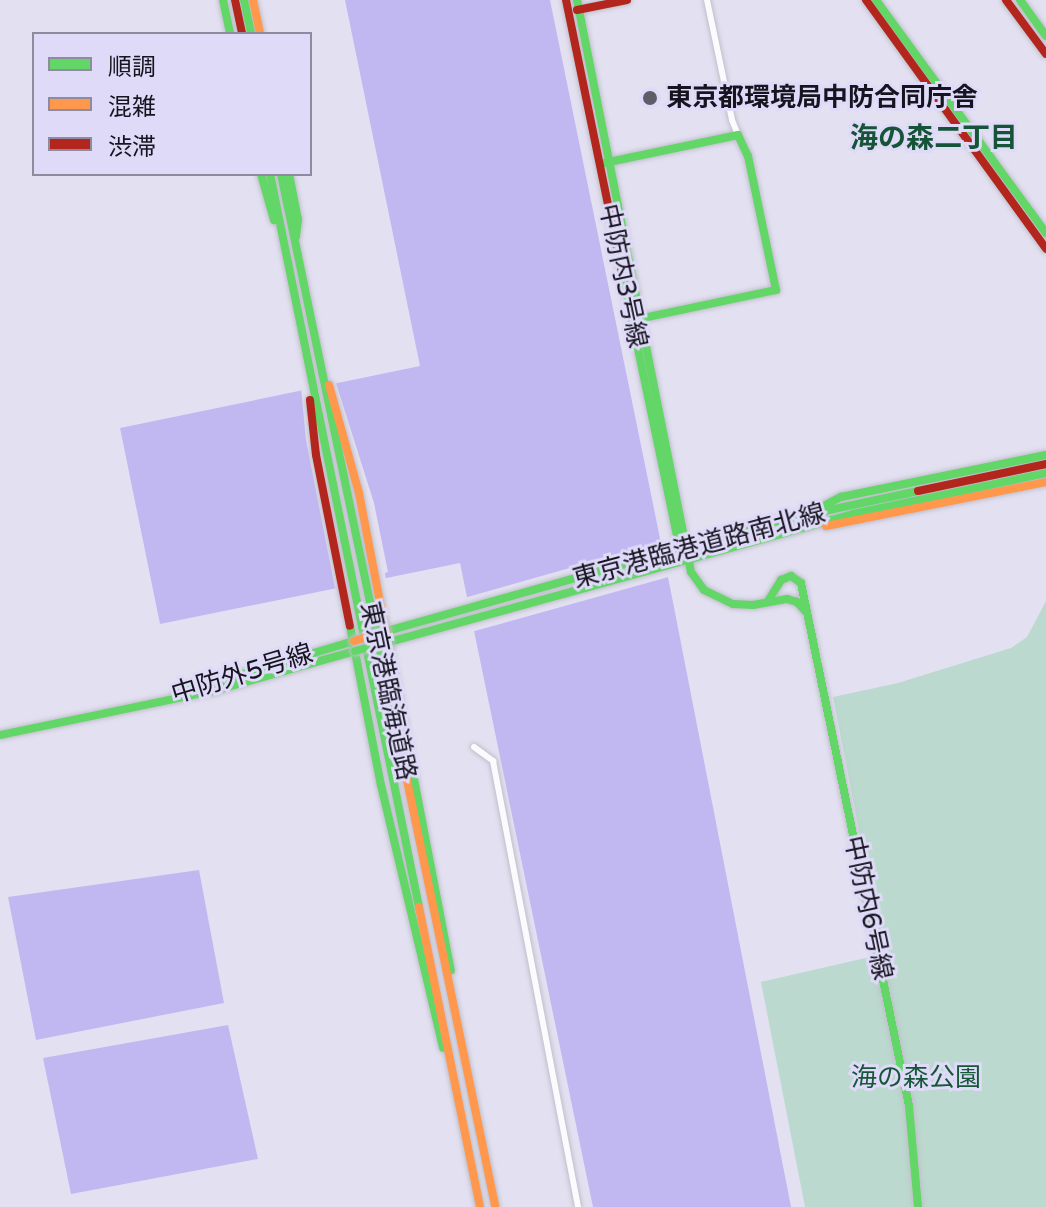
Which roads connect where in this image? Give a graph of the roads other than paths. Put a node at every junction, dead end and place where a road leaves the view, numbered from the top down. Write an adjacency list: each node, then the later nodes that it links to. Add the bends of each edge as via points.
1 (223, 0): 14 (street)
2 (235, 0): 15 (street)
3 (244, 0): 16 (street)
4 (253, 0): 17 (street)
5 (566, 0): 13 (street, 中防内3号線)
6 (627, 0): 12 (street)
7 (707, 0): 20 (street)
8 (866, 0): 28 (street)
9 (876, 0): 26 (street)
10 (1006, 0): 19 (street)
11 (1020, 0): 18 (street)
12 (578, 5): 13 (street); 21 (street, 中防内3号線)
13 (569, 12): 21 (street, 中防内3号線)
14 (230, 32)
15 (242, 32)
16 (251, 32)
17 (260, 32)
18 (1046, 36)
19 (1046, 54)
20 (738, 135): 21 (street); 30 (street, via 748,156 776,290)
21 (604, 163): 30 (street, 中防内3号線); 31 (street, 中防内3号線)
22 (262, 176): 29 (street)
23 (270, 176): 29 (street, 東京港臨海道路)
24 (281, 176): 27 (street, 東京港臨海道路)
25 (289, 176): 27 (street, via 298,220)
26 (1046, 233)
27 (295, 245): 32 (street, 東京港臨海道路)
28 (1046, 249)
29 (292, 282): 33 (street, 東京港臨海道路)
30 (642, 318): 31 (street); 40 (street, 中防内3号線)
31 (632, 320): 40 (street, 中防内3号線, via 677,536)
32 (319, 359): 46 (street, via 352,459); 53 (street, 東京港臨海道路)
33 (309, 371): 47 (street, via 316,455); 54 (street, 東京港臨海道路)
34 (1046, 455): 38 (street, via 841,497)
35 (1046, 464): 38 (street, 東京港臨港道路南北線)
36 (1046, 473): 39 (street, 東京港臨港道路南北線)
37 (1046, 482): 39 (street)
38 (806, 514): 40 (street, 東京港臨港道路南北線)
39 (810, 528): 41 (street, 東京港臨港道路南北線)
40 (685, 549): 41 (street, 中防内3号線); 46 (street, 東京港臨港道路南北線)
41 (688, 559): 44 (street, via 698,583 719,599 743,605); 48 (street, 東京港臨港道路南北線)
42 (802, 591): 43 (street); 44 (street, via 799,579 786,577); 45 (street, 中防内6号線)
43 (792, 600): 44 (street); 45 (street)
44 (767, 602)
45 (805, 611): 58 (street, 中防内6号線, via 909,1106)
46 (387, 631): 47 (street, 東京港臨港道路南北線, bridge); 48 (street, bridge)
47 (354, 641): 49 (street, bridge); 50 (street, 中防外5号線)
48 (389, 642): 49 (street, 東京港臨港道路南北線, bridge); 53 (street, via 447,932)
49 (355, 651): 50 (street, 中防外5号線); 54 (street, via 424,977)
50 (306, 661): 51 (street, 中防外5号線, via 129,709)
51 (0, 735)
52 (474, 747): 57 (street, via 493,761)
53 (459, 1035): 56 (street, 東京港臨海道路)
54 (453, 1079): 55 (street, 東京港臨海道路)
55 (480, 1207)
56 (495, 1207)
57 (578, 1207)
58 (918, 1207)

